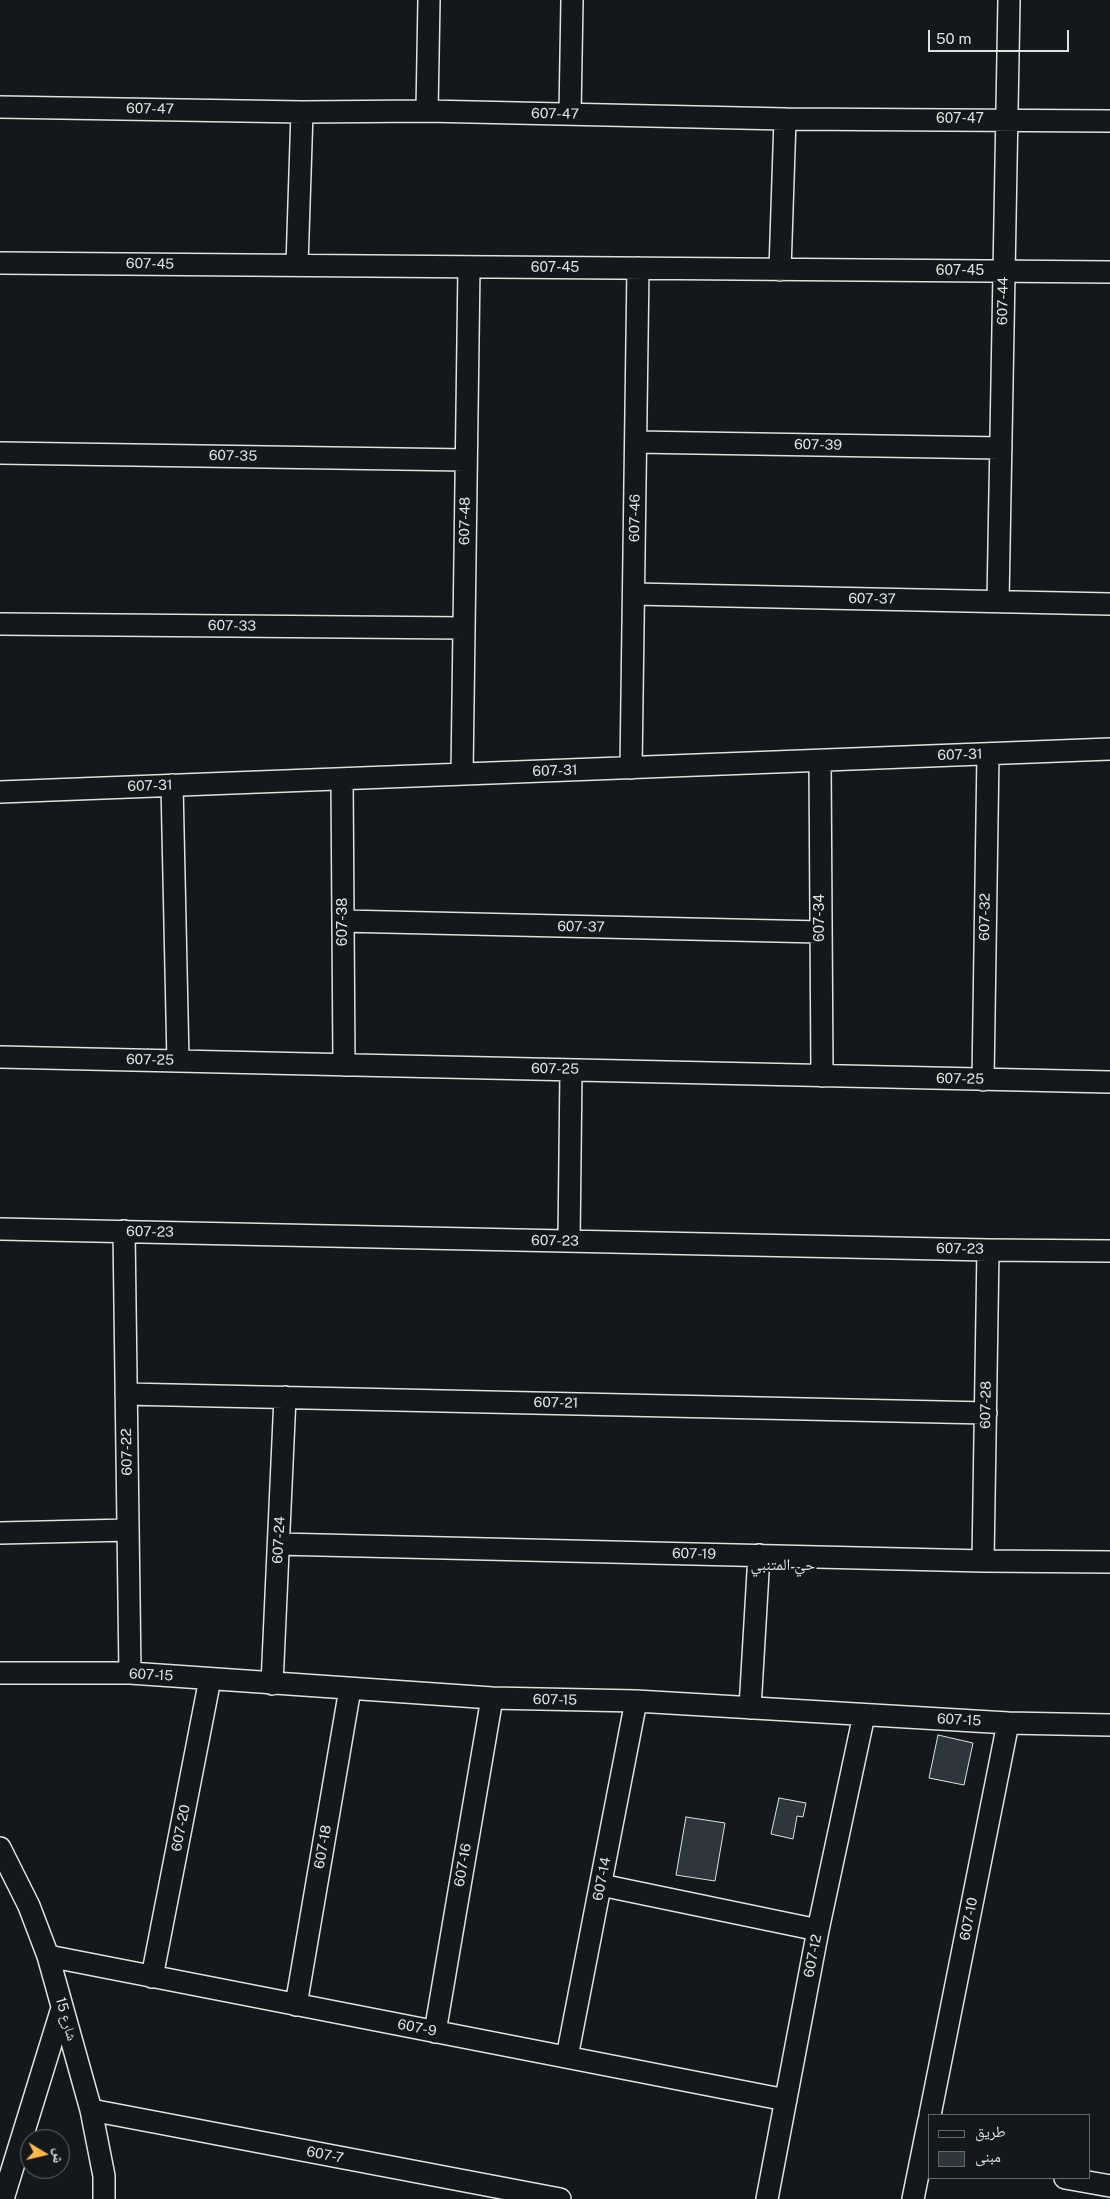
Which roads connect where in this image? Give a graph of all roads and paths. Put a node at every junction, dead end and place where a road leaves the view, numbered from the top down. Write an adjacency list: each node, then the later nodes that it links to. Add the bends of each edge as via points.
1 (429, 0): 5 (street)
2 (572, 0): 7 (street)
3 (1009, 0): 9 (street, 607-44)
4 (0, 107): 6 (street, 607-47)
5 (427, 111): 6 (street, 607-47); 7 (street, 607-47)
6 (302, 112): 12 (street)
7 (570, 114): 8 (street, 607-47)
8 (785, 119): 9 (street, 607-47); 15 (street)
9 (1007, 119): 10 (street, 607-47); 16 (street, 607-44)
10 (1110, 121)
11 (0, 263): 12 (street, 607-45)
12 (297, 266): 13 (street, 607-45)
13 (469, 267): 14 (street, 607-45); 21 (street, 607-48)
14 (638, 268): 15 (street, 607-45); 18 (street, 607-46)
15 (780, 270): 16 (street, 607-45)
16 (1004, 272): 17 (street, 607-45); 19 (street, 607-44)
17 (1110, 272)
18 (636, 442): 19 (street, 607-39); 22 (street, 607-46)
19 (1001, 448): 23 (street, 607-44)
20 (0, 453): 21 (street, 607-35)
21 (466, 460): 26 (street, 607-48)
22 (634, 594): 23 (street, 607-37); 30 (street, 607-46)
23 (998, 601): 24 (street, 607-37)
24 (1110, 604)
25 (0, 624): 26 (street, 607-33)
26 (464, 628): 31 (street, 607-48)
27 (1110, 749): 28 (street, 607-31)
28 (988, 754): 29 (street, 607-31); 42 (street, 607-32)
29 (820, 761): 30 (street, 607-31); 36 (street, 607-34)
30 (631, 768): 31 (street, 607-31)
31 (462, 774): 32 (street, 607-31)
32 (342, 779): 33 (street, 607-31); 35 (street, 607-38)
33 (172, 785): 34 (street, 607-31); 38 (street)
34 (0, 792)
35 (342, 921): 36 (street, 607-37); 39 (street, 607-38)
36 (820, 932): 41 (street, 607-34)
37 (0, 1057): 38 (street, 607-25)
38 (178, 1061): 39 (street, 607-25)
39 (344, 1065): 40 (street, 607-25)
40 (571, 1070): 41 (street, 607-25); 46 (street)
41 (822, 1076): 42 (street, 607-25)
42 (983, 1080): 43 (street, 607-25)
43 (1110, 1082)
44 (0, 1229): 45 (street, 607-23)
45 (124, 1231): 46 (street, 607-23); 49 (street, 607-22)
46 (569, 1241): 47 (street, 607-23)
47 (988, 1250): 48 (street, 607-23); 51 (street, 607-28)
48 (1110, 1251)
49 (126, 1394): 50 (street, 607-21); 52 (street, 607-22)
50 (285, 1397): 51 (street, 607-21); 54 (street, 607-24)
51 (986, 1413): 56 (street, 607-28)
52 (128, 1530): 53 (street); 59 (street, 607-22)
53 (0, 1533)
54 (279, 1544): 55 (street, 607-19); 61 (street, 607-24)
55 (759, 1555): 56 (street, 607-19); 65 (street)
56 (984, 1561): 57 (street, 607-19)
57 (1110, 1562)
58 (0, 1673): 59 (street, 607-15)
59 (130, 1674): 60 (street, 607-15)
60 (210, 1679): 61 (street, 607-15); 73 (street, 607-20)
61 (272, 1684): 62 (street, 607-15)
62 (350, 1689): 63 (street, 607-15); 74 (street, 607-18)
63 (492, 1698): 64 (street, 607-15); 76 (street, 607-16)
64 (636, 1701): 65 (street, 607-15); 70 (street, 607-14)
65 (750, 1708): 66 (street, 607-15)
66 (864, 1715): 67 (street, 607-15); 71 (street, 607-12)
67 (1008, 1722): 68 (street, 607-15); 80 (street, 607-10)
68 (1110, 1725)
69 (0, 1848): 72 (street, شارع 15, via 29,1906)
70 (601, 1885): 71 (street); 77 (street, 607-14)
71 (818, 1930): 78 (street, 607-12)
72 (48, 1956): 73 (street, 607-9); 75 (street, شارع 15)
73 (152, 1977): 74 (street, 607-9)
74 (296, 2004): 76 (street, 607-9)
75 (62, 2008): 79 (street, شارع 15); 85 (street)
76 (435, 2032): 77 (street, 607-9)
77 (567, 2057): 78 (street, 607-9)
78 (786, 2100): 88 (street, 607-12)
79 (91, 2110): 86 (street, شارع 15, via 104,2176); 87 (street, 607-7)
80 (930, 2114)
81 (928, 2131): 82 (street)
82 (926, 2153): 89 (street)
83 (1072, 2179): 84 (street)
84 (1110, 2186)
85 (3, 2199)
86 (104, 2199)
87 (560, 2199)
88 (767, 2199)
89 (912, 2199)

